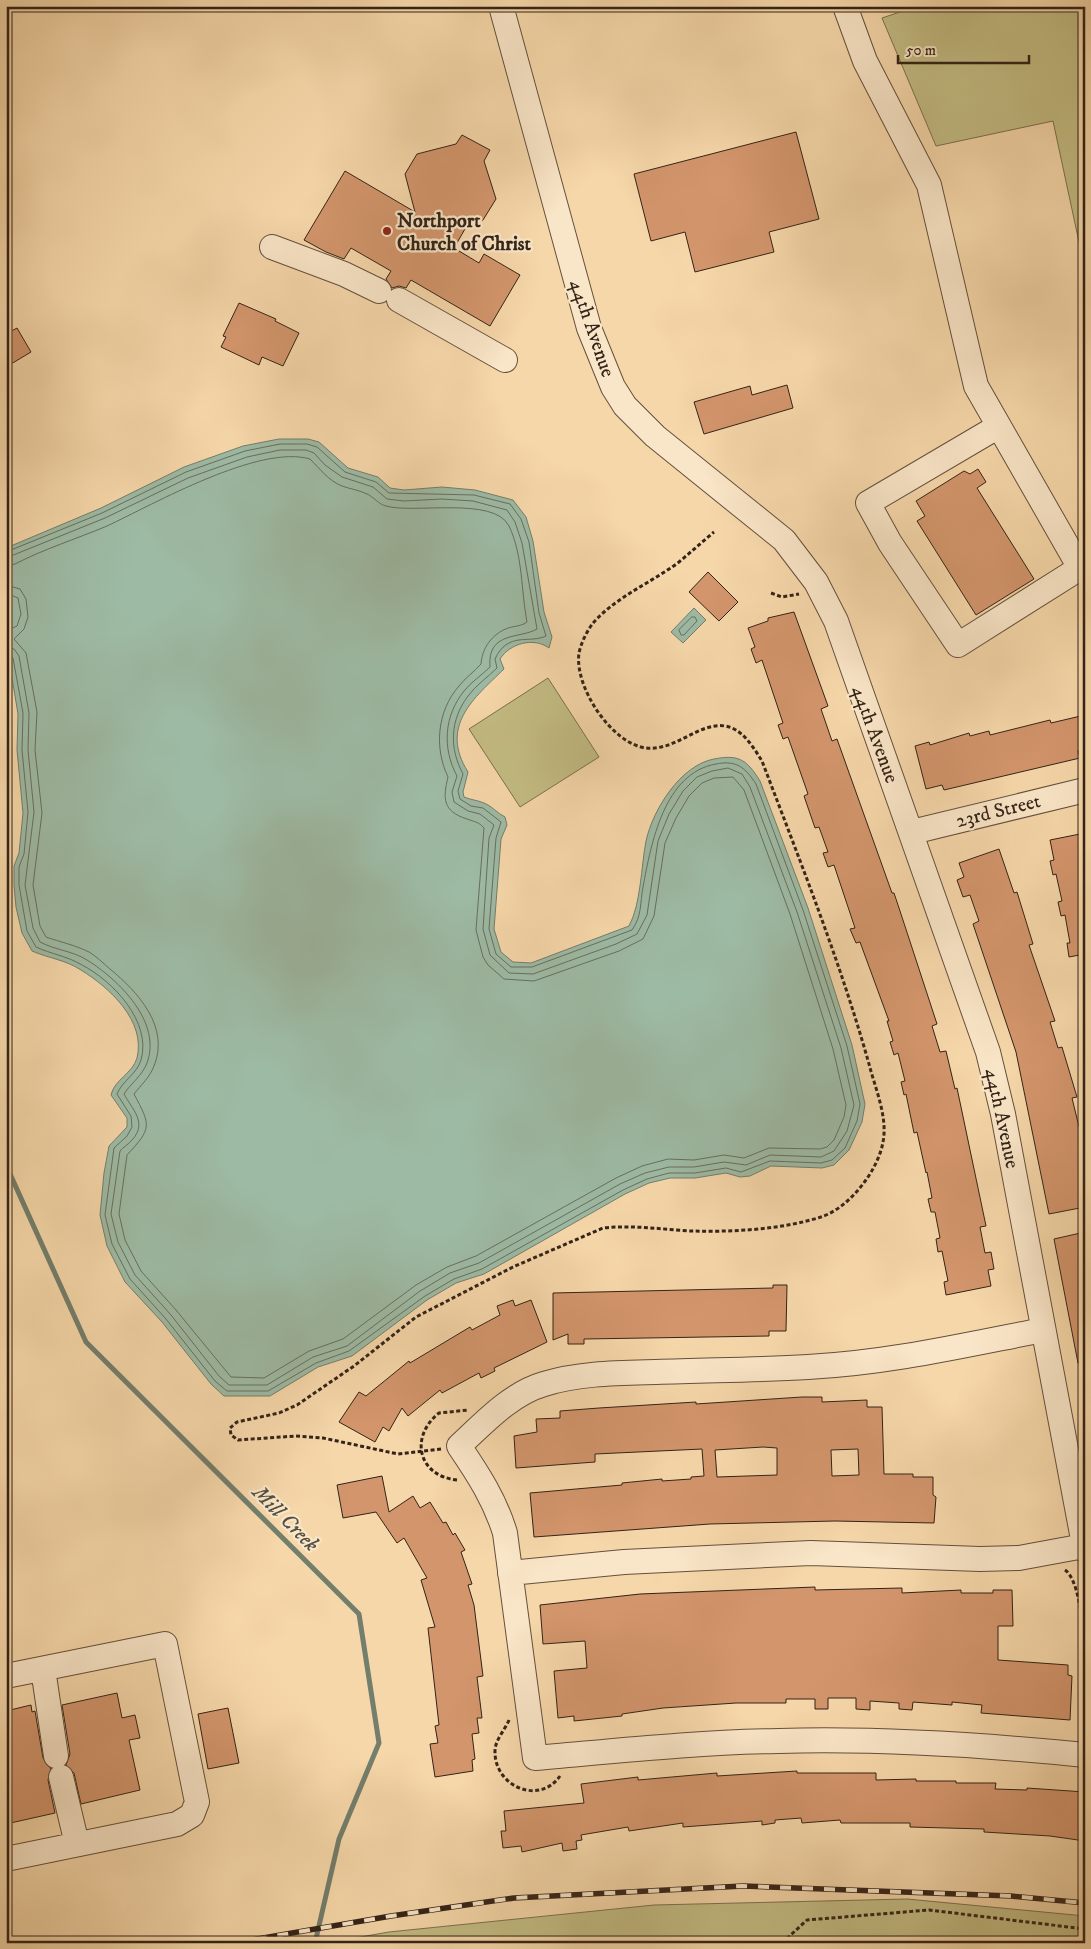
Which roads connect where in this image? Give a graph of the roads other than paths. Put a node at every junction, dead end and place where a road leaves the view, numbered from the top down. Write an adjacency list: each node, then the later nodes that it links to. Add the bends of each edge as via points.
1 (501, 6): 7 (street, 44th Avenue, via 589,328 610,381 625,406 655,436 784,540 816,582 836,621)
2 (845, 6): 5 (street, via 865,61 929,185 976,386)
3 (272, 247): 4 (street, via 389,295)
4 (505, 360)
5 (999, 426): 5 (street, via 1080,568 958,645 890,543 868,503)
6 (1085, 790): 7 (street, 23rd Street)
7 (912, 832): 8 (street, 44th Avenue, via 988,1052 1003,1114)
8 (1043, 1330): 9 (street, 44th Avenue); 10 (street, via 858,1364 632,1373 542,1384 518,1396 458,1446 485,1483 497,1508 505,1533)
9 (1084, 1548): 10 (street, via 1062,1563 1019,1558 811,1553 624,1562)
10 (510, 1574): 13 (street, via 535,1758 782,1740 1001,1747)
11 (43, 1669): 12 (street); 14 (street, via 58,1766); 14 (street, via 165,1644 197,1802 192,1815 178,1824)
12 (6, 1676)
13 (1085, 1755)
14 (77, 1844): 15 (street)
15 (6, 1859)

